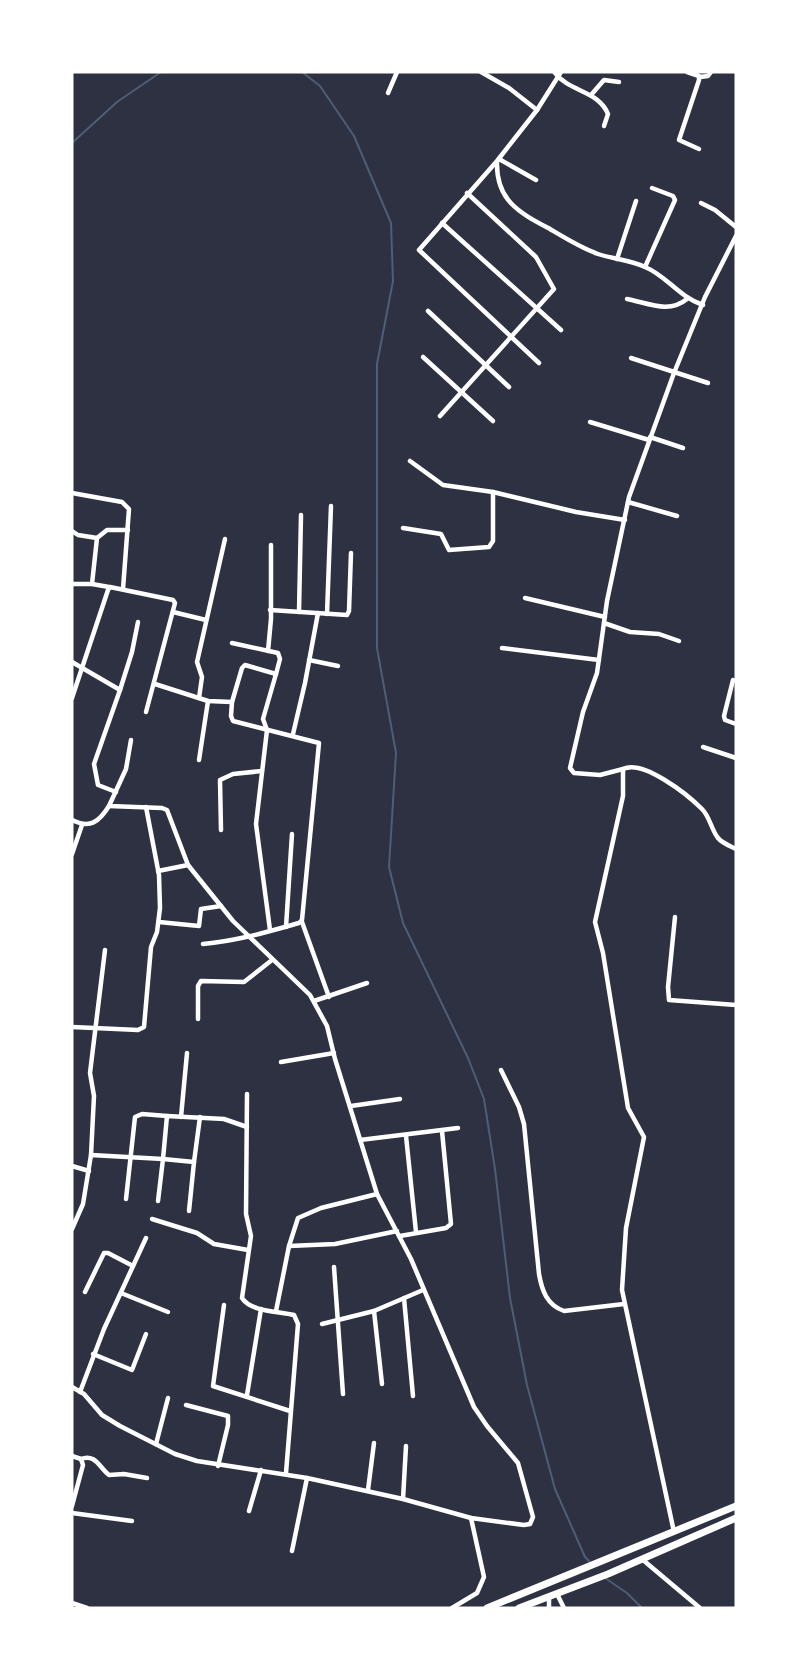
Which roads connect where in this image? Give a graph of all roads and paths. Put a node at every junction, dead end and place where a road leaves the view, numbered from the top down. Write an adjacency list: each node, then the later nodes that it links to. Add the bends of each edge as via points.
1 (397, 72): 8 (street)
2 (481, 72): 10 (street)
3 (687, 72): 6 (street)
4 (711, 72): 6 (street)
5 (557, 73): 9 (street, via 565,84); 10 (street)
6 (699, 77): 12 (street, via 679,140)
7 (619, 82): 9 (street, via 604,80)
8 (388, 93)
9 (591, 95): 11 (street, via 608,111)
10 (537, 110): 13 (street)
11 (604, 126)
12 (699, 149)
13 (498, 160): 14 (street); 16 (street); 22 (street, via 504,193 526,218)
14 (536, 180)
15 (652, 188): 23 (street, via 675,200)
16 (467, 193): 19 (street); 27 (street, via 536,257 554,285)
17 (636, 201): 22 (street)
18 (701, 203): 20 (street)
19 (442, 223): 27 (street); 30 (street, via 420,252)
20 (736, 227)
21 (736, 236): 26 (street)
22 (617, 259): 23 (street)
23 (645, 267): 25 (street)
24 (627, 299): 25 (street, via 673,308)
25 (687, 299): 26 (street)
26 (703, 305): 35 (street)
27 (537, 309): 29 (street); 30 (street)
28 (428, 311): 33 (street)
29 (561, 330)
30 (511, 336): 33 (street); 34 (street)
31 (423, 357): 38 (street)
32 (631, 358): 35 (street)
33 (486, 363): 37 (street); 38 (street)
34 (539, 363)
35 (674, 373): 36 (street); 42 (street)
36 (708, 383)
37 (509, 387)
38 (461, 392): 39 (street); 40 (street)
39 (439, 415)
40 (493, 421)
41 (590, 422): 42 (street)
42 (650, 439): 43 (street); 47 (street)
43 (683, 448)
44 (410, 461): 45 (street, via 443,485)
45 (493, 492): 51 (street); 52 (street, via 493,541 489,547 449,550 442,534)
46 (72, 494): 53 (street, via 125,504)
47 (628, 502): 50 (street); 51 (street)
48 (331, 506): 68 (street)
49 (301, 515): 66 (street)
50 (677, 516)
51 (625, 520): 70 (street)
52 (403, 528)
53 (128, 530): 55 (street, via 107,530); 62 (street)
54 (72, 531): 55 (street)
55 (97, 538): 60 (street)
56 (225, 539): 69 (street)
57 (271, 545): 64 (street)
58 (351, 553): 68 (street, via 349,613)
59 (72, 584): 60 (street)
60 (92, 584): 61 (street)
61 (110, 587): 62 (street); 80 (street)
62 (123, 589): 65 (street, via 173,600)
63 (525, 598): 70 (street)
64 (270, 610): 66 (street); 75 (street)
65 (173, 612): 69 (street); 83 (street)
66 (299, 612): 67 (street)
67 (317, 613): 68 (street); 76 (street)
68 (327, 614)
69 (206, 620): 86 (street, via 197,662 202,677)
70 (604, 620): 72 (street, via 630,632); 77 (street)
71 (138, 622): 84 (street)
72 (680, 641)
73 (232, 643): 75 (street)
74 (502, 648): 77 (street)
75 (268, 651): 81 (street, via 280,656)
76 (309, 660): 79 (street); 92 (street)
77 (598, 660): 97 (street, via 570,770 596,776)
78 (72, 662): 80 (street)
79 (338, 666)
80 (82, 669): 84 (street); 85 (street)
81 (276, 674): 88 (street, via 245,665); 91 (street, via 263,719)
82 (733, 680): 90 (street, via 724,716)
83 (155, 684): 86 (street); 89 (street)
84 (120, 690): 99 (street, via 93,767 97,785)
85 (72, 698)
86 (198, 698): 87 (street)
87 (208, 701): 88 (street); 96 (street)
88 (232, 702): 91 (street, via 233,720)
89 (146, 712)
90 (736, 724)
91 (267, 730): 92 (street); 98 (street)
92 (293, 734): 113 (street, via 319,745)
93 (131, 740): 99 (street)
94 (703, 747): 95 (street)
95 (736, 758)
96 (199, 760)
97 (623, 769): 106 (street, via 632,767 659,776 699,806 718,838); 165 (street, via 624,791 595,928 628,1108 645,1137 623,1251)
98 (262, 771): 104 (street, via 220,780); 115 (street, via 257,831)
99 (116, 792): 100 (street)
100 (109, 806): 101 (street); 103 (street, via 97,820)
101 (146, 807): 108 (street, via 167,810); 109 (street)
102 (72, 820): 103 (street)
103 (82, 825): 107 (street)
104 (221, 830)
105 (292, 834): 114 (street)
106 (736, 849)
107 (72, 854)
108 (187, 865): 109 (street); 110 (street)
109 (158, 871): 112 (street)
110 (222, 905): 112 (street, via 201,909 198,926); 116 (street)
111 (676, 917): 123 (street, via 669,1000)
112 (159, 922): 126 (street, via 150,947 143,1028)
113 (302, 922): 114 (street); 121 (street)
114 (286, 927): 115 (street)
115 (271, 930): 116 (street)
116 (251, 937): 117 (street); 119 (street)
117 (203, 944)
118 (105, 950): 126 (street)
119 (272, 960): 122 (street); 124 (street, via 244,982 201,981)
120 (367, 983): 121 (street)
121 (329, 997): 122 (street)
122 (314, 1000): 128 (street)
123 (736, 1005)
124 (198, 1018)
125 (72, 1027): 126 (street)
126 (95, 1029): 142 (street, via 90,1073 94,1096)
127 (187, 1053): 135 (street)
128 (334, 1053): 129 (street); 133 (street)
129 (281, 1062)
130 (502, 1070): 165 (street, via 524,1124 545,1297 564,1311)
131 (247, 1094): 137 (street)
132 (400, 1099): 133 (street)
133 (351, 1107): 141 (street)
134 (167, 1116): 135 (street); 143 (street, via 142,1114 135,1118); 144 (street)
135 (181, 1117): 136 (street)
136 (200, 1117): 137 (street, via 231,1120); 145 (street)
137 (247, 1127): 158 (street)
138 (458, 1128): 139 (street)
139 (442, 1131): 140 (street); 154 (street, via 451,1224)
140 (406, 1136): 141 (street); 154 (street)
141 (359, 1140): 148 (street)
142 (91, 1155): 143 (street); 147 (street)
143 (131, 1156): 144 (street); 149 (street)
144 (163, 1159): 145 (street); 150 (street)
145 (194, 1162): 151 (street)
146 (72, 1166): 147 (street)
147 (89, 1171): 153 (street, via 83,1204)
148 (377, 1194): 155 (street); 157 (street, via 302,1214)
149 (126, 1199)
150 (158, 1201)
151 (189, 1212)
152 (152, 1219): 158 (street, via 197,1233 214,1244)
153 (72, 1229)
154 (416, 1232): 155 (street)
155 (399, 1234): 157 (street); 161 (street)
156 (146, 1238): 159 (street)
157 (289, 1246): 168 (street)
158 (248, 1250): 167 (street, via 242,1298)
159 (133, 1266): 162 (street, via 104,1253); 163 (street)
160 (334, 1268): 171 (street)
161 (423, 1290): 164 (street); 200 (street, via 474,1407 518,1463 533,1517 524,1525)
162 (85, 1292)
163 (121, 1293): 170 (street); 174 (street)
164 (404, 1298): 169 (street); 180 (street)
165 (624, 1304): 203 (street)
166 (224, 1305): 179 (street, via 212,1384)
167 (261, 1308): 168 (street); 179 (street)
168 (276, 1311): 183 (street, via 294,1315 298,1324)
169 (374, 1311): 171 (street); 175 (street)
170 (168, 1312)
171 (339, 1320): 172 (street); 178 (street)
172 (322, 1324)
173 (146, 1334): 174 (street, via 132,1370)
174 (93, 1354): 177 (street)
175 (382, 1384)
176 (72, 1387): 177 (street)
177 (80, 1392): 185 (street, via 102,1415)
178 (344, 1394)
179 (247, 1395): 183 (street)
180 (413, 1396)
181 (168, 1398): 185 (street)
182 (186, 1405): 189 (street, via 228,1416)
183 (290, 1411): 191 (street)
184 (374, 1443): 194 (street)
185 (156, 1444): 189 (street)
186 (406, 1446): 195 (street)
187 (72, 1456): 188 (street)
188 (81, 1459): 192 (street, via 94,1459 108,1474); 196 (street)
189 (218, 1466): 190 (street)
190 (261, 1470): 191 (street); 198 (street)
191 (286, 1473): 193 (street)
192 (147, 1478)
193 (307, 1478): 194 (street); 204 (street)
194 (368, 1490): 195 (street)
195 (403, 1499): 200 (street)
196 (72, 1506)
197 (736, 1506): 203 (highway)
198 (249, 1511)
199 (72, 1513): 202 (street)
200 (471, 1518): 209 (street, via 484,1577 477,1594)
201 (736, 1518): 205 (highway)
202 (132, 1521)
203 (674, 1532): 210 (highway)
204 (292, 1551)
205 (643, 1559): 206 (highway); 214 (street)
206 (553, 1596): 211 (highway); 212 (street); 213 (street)
207 (72, 1603): 208 (street)
208 (87, 1608)
209 (452, 1608)
210 (487, 1608)
211 (520, 1608)
212 (549, 1608)
213 (565, 1608)
214 (700, 1608)

